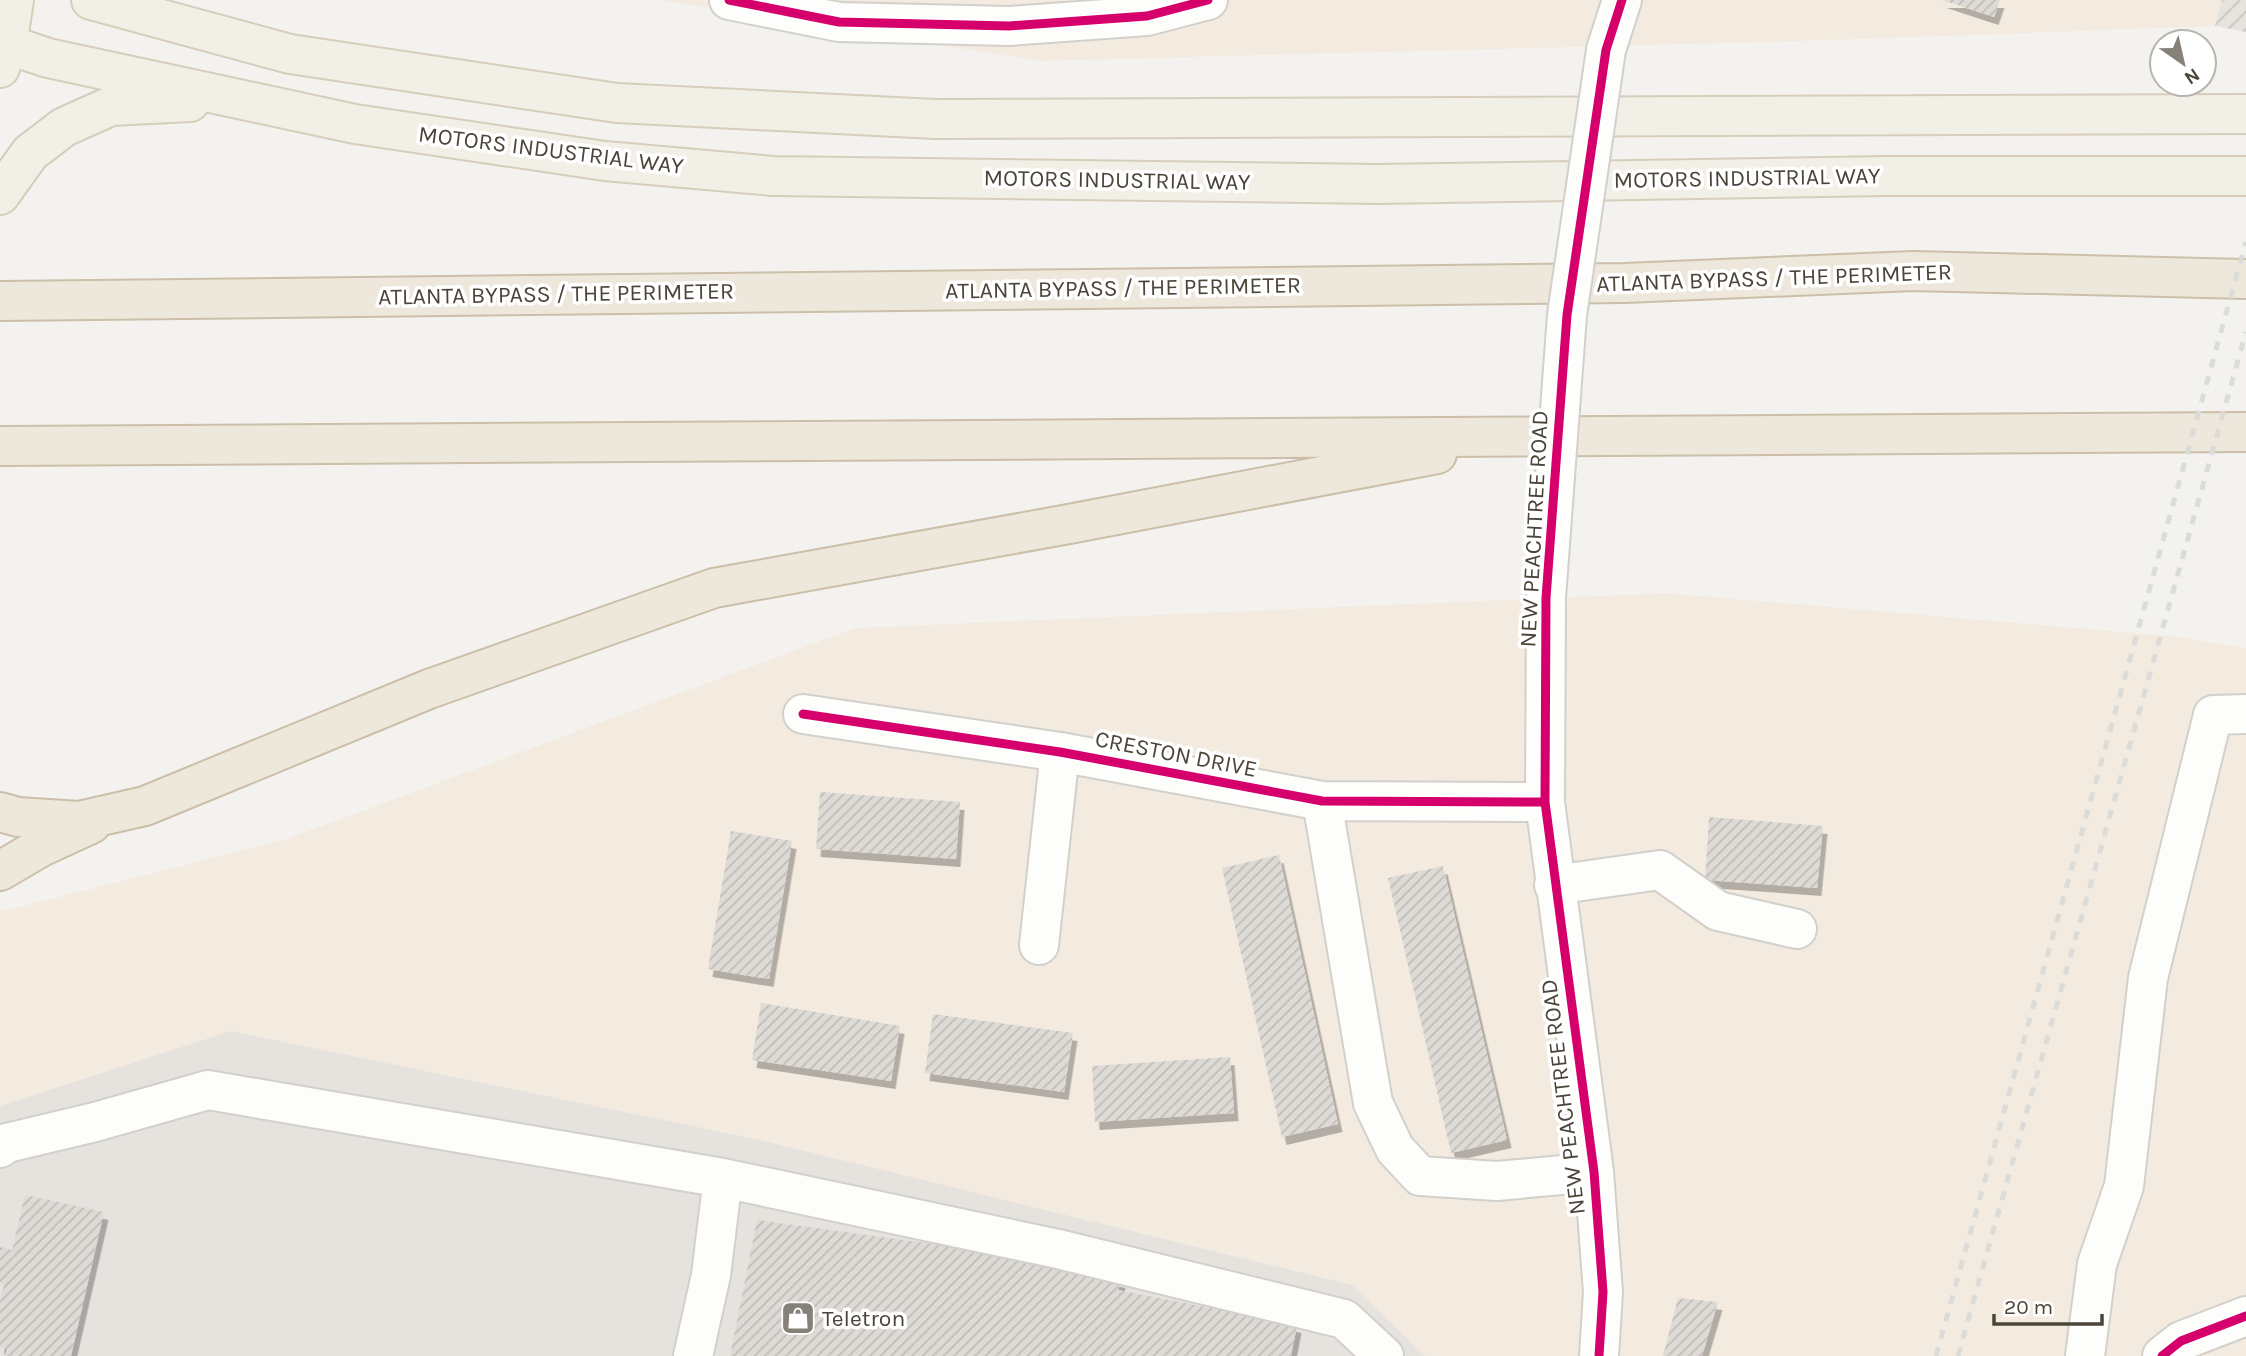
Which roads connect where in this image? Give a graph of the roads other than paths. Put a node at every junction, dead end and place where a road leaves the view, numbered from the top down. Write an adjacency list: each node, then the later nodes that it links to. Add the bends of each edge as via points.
1 (14, 0): 11 (main road)
2 (91, 0): 10 (main road)
3 (173, 0): 10 (main road)
4 (198, 0): 10 (main road)
5 (729, 0): 8 (street)
6 (1208, 0): 9 (street, via 1147,16)
7 (1622, 0): 25 (street, NEW PEACHTREE ROAD, bridge, via 1606,50 1567,315 1546,598)
8 (777, 5): 9 (street, via 839,22)
9 (1017, 13)
10 (240, 40): 13 (main road, via 290,54 617,103 935,120)
11 (2, 52): 12 (main road, MOTORS INDUSTRIAL WAY)
12 (218, 95): 14 (main road, MOTORS INDUSTRIAL WAY, via 355,124 592,159 773,176 1378,184); 15 (main road, via 185,103 111,106 64,127 30,153)
13 (2246, 114)
14 (2246, 176)
15 (0, 195)
16 (2246, 279): 17 (highway, ATLANTA BYPASS / THE PERIMETER, via 1913,271 1625,283)
17 (0, 301)
18 (2246, 432): 19 (highway)
19 (1532, 435): 20 (highway); 27 (highway, via 714,588 429,689 145,806)
20 (15, 446)
21 (803, 714): 23 (street, CRESTON DRIVE)
22 (2246, 714): 40 (street, via 2213,715 2148,978 2124,1186 2096,1264)
23 (1060, 752): 24 (street, CRESTON DRIVE); 31 (street)
24 (1322, 801): 25 (street, CRESTON DRIVE); 33 (street, via 1373,1103 1395,1149 1420,1176 1497,1181)
25 (1545, 802): 29 (street, NEW PEACHTREE ROAD)
26 (0, 812): 27 (highway, via 79,821)
27 (116, 813): 28 (highway)
28 (0, 871)
29 (1554, 884): 30 (street, via 1660,870 1718,911); 33 (street, NEW PEACHTREE ROAD)
30 (1797, 929)
31 (1040, 945)
32 (0, 1148): 34 (street, via 208,1090)
33 (1594, 1172): 39 (street, NEW PEACHTREE ROAD, via 1603,1292)
34 (723, 1178): 37 (street); 38 (street, via 1058,1249 1344,1319)
35 (2246, 1316): 36 (street)
36 (2171, 1348)
37 (693, 1356)
38 (1384, 1356)
39 (1599, 1356)
40 (2085, 1356)

